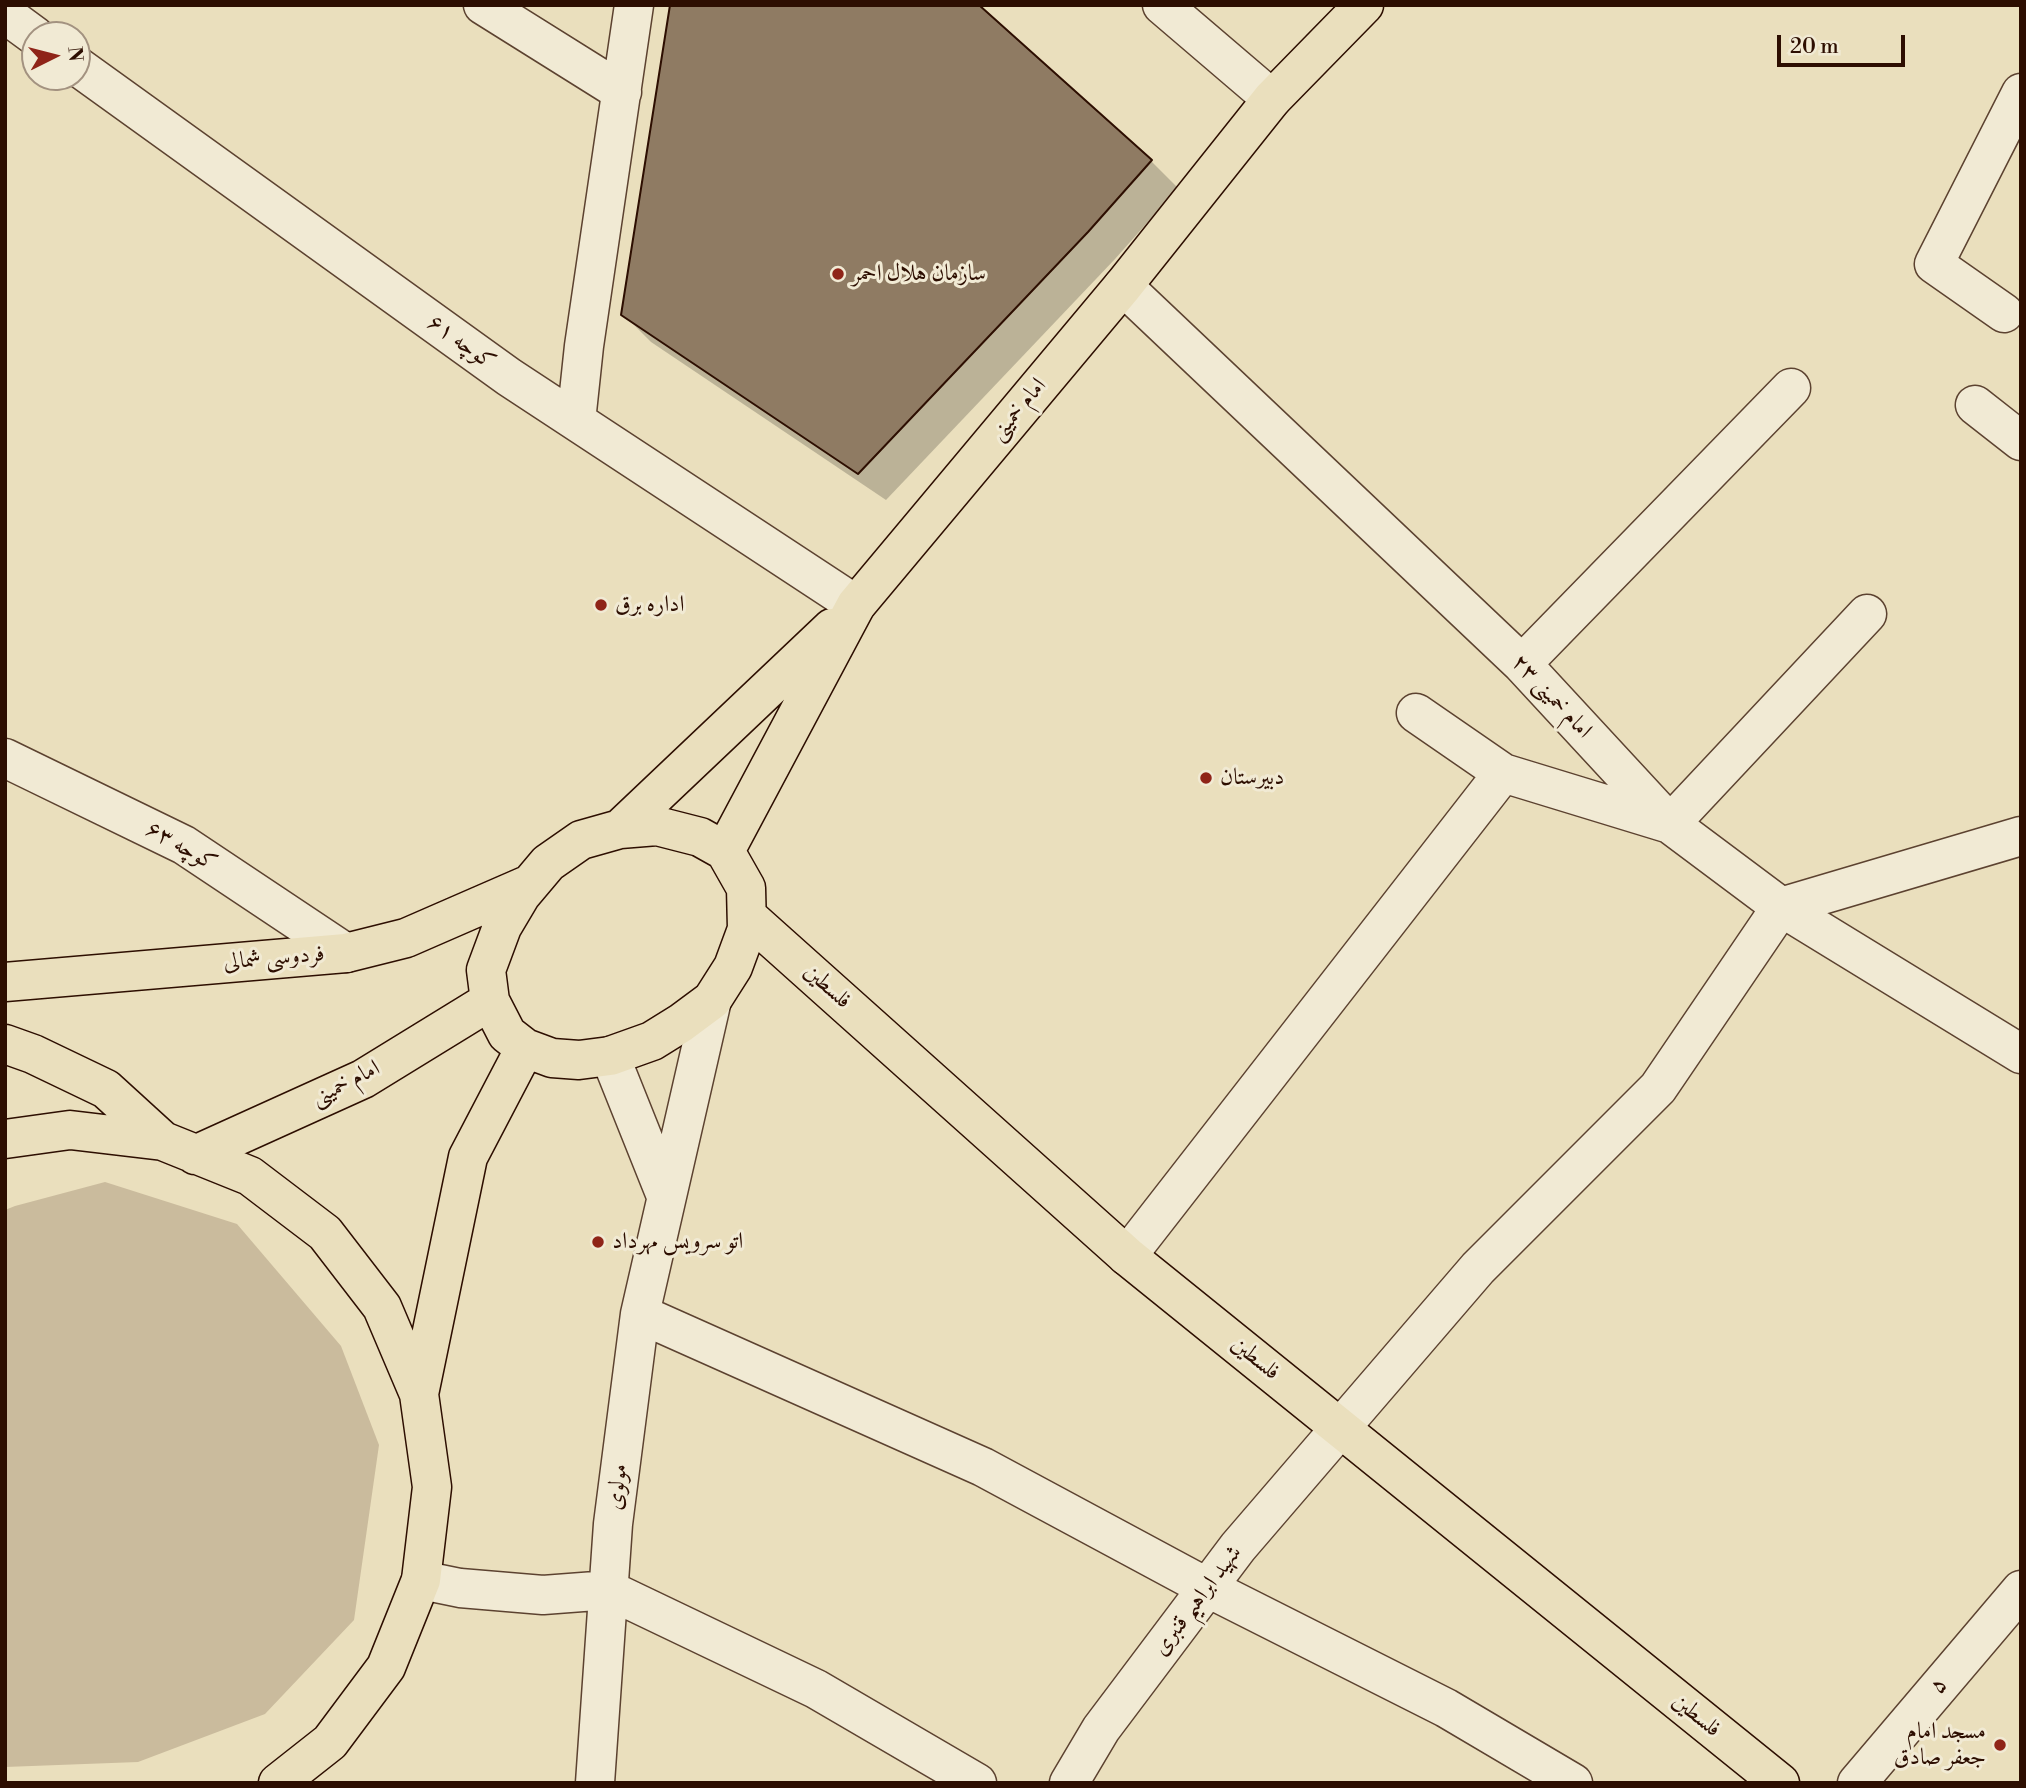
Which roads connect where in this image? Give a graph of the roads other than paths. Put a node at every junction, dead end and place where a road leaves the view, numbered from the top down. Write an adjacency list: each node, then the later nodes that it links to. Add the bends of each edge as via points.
1 (483, 5): 8 (street)
2 (634, 5): 8 (street)
3 (1162, 5): 10 (street)
4 (1364, 5): 10 (main road, امام خمینی)
5 (5, 14): 6 (street)
6 (21, 26)
7 (91, 76): 15 (street, کوچه ۶۱)
8 (622, 92): 15 (street)
9 (2021, 93): 12 (street, via 1934,264)
10 (1272, 99): 11 (main road, امام خمینی)
11 (1123, 286): 17 (main road, امام خمینی); 19 (street, امام خمینی ۲۳)
12 (2004, 313)
13 (1791, 388): 19 (street)
14 (1975, 405): 16 (street)
15 (576, 421): 17 (street, کوچه ۶۱)
16 (2021, 441)
17 (856, 605): 24 (main road); 26 (main road, امام خمینی)
18 (1867, 614): 23 (street)
19 (1522, 664): 23 (street, امام خمینی ۲۳)
20 (1416, 713): 22 (street)
21 (5, 758): 30 (street, کوچه ۶۳, via 184,845)
22 (1503, 773): 23 (street); 41 (street)
23 (1671, 824): 28 (street, امام خمینی ۲۳)
24 (620, 829): 26 (main road, via 657,826 700,836); 27 (main road, via 581,840 548,863)
25 (2021, 836): 28 (street)
26 (725, 851): 29 (main road, via 746,888)
27 (530, 884): 30 (main road, فردوسی شمالی, via 406,938); 32 (main road, via 502,927 486,970)
28 (1781, 907): 36 (street, امام خمینی ۲۳); 44 (street, شهید ابراهیم قنبری, via 1658,1088 1478,1268)
29 (747, 916): 33 (main road, via 733,967); 41 (main road, فلسطین)
30 (346, 953): 31 (main road, فردوسی شمالی)
31 (5, 982)
32 (490, 1000): 35 (main road, via 508,1034); 39 (main road, امام خمینی, via 363,1079)
33 (712, 1000): 37 (main road, via 652,1041); 40 (street, مولوی)
34 (5, 1044): 39 (main road, via 106,1089)
35 (525, 1048): 37 (main road, via 552,1058); 43 (main road, via 468,1157)
36 (2021, 1054)
37 (610, 1056): 40 (street)
38 (5, 1139): 39 (main road, via 70,1130)
39 (179, 1148): 43 (main road, via 250,1177 325,1233 382,1307)
40 (666, 1196): 42 (street, مولوی)
41 (1127, 1256): 44 (main road, فلسطین)
42 (640, 1314): 46 (street, via 983,1467); 47 (street, مولوی)
43 (419, 1394): 45 (main road, via 432,1487)
44 (1340, 1428): 46 (street, شهید ابراهیم قنبری); 54 (main road, فلسطین)
45 (421, 1580): 47 (street, via 543,1595); 49 (main road, via 386,1667 330,1742)
46 (1208, 1588): 52 (street, شهید ابراهیم قنبری, via 1101,1729); 53 (street, via 1446,1708)
47 (609, 1590): 50 (street, مولوی); 51 (street, via 816,1689)
48 (2021, 1590): 55 (street, ۵)
49 (278, 1783)
50 (595, 1783)
51 (977, 1783)
52 (1069, 1783)
53 (1573, 1783)
54 (1780, 1783)
55 (1857, 1783)

